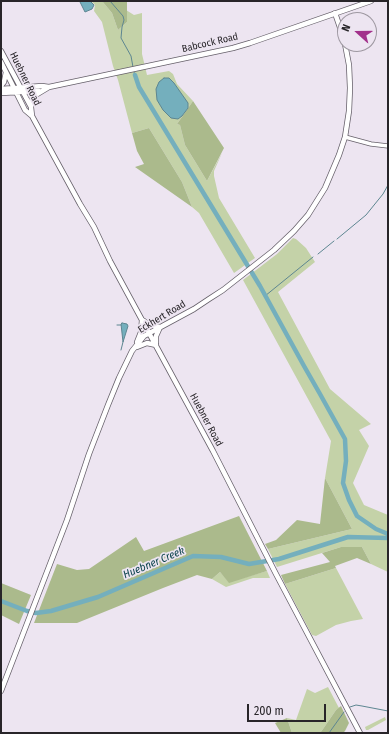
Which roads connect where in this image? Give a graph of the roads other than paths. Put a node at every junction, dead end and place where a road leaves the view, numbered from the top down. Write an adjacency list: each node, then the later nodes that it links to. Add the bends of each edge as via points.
1 (371, 1): 2 (main road, Babcock Road)
2 (335, 13): 3 (main road, Eckhert Road); 9 (main road, Babcock Road, via 237,47)
3 (337, 19)
4 (1, 51): 11 (main road, Huebner Road)
5 (347, 52): 16 (main road, Eckhert Road, via 350,100)
6 (1, 62): 7 (main road, Huebner Road)
7 (6, 72): 8 (main road); 10 (main road, Huebner Road)
8 (1, 87): 10 (main road, Babcock Road)
9 (49, 87): 11 (main road, Babcock Road); 12 (main road, Babcock Road)
10 (16, 90): 11 (main road, Babcock Road); 13 (main road, Babcock Road); 15 (main road, Huebner Road)
11 (22, 90): 12 (main road, Babcock Road); 14 (main road, Huebner Road)
12 (42, 91): 14 (main road, via 34,96)
13 (1, 93)
14 (31, 107): 15 (main road, Huebner Road)
15 (32, 116): 18 (main road, Huebner Road)
16 (345, 137): 17 (street); 19 (main road, Eckhert Road, via 325,188 294,231 223,290)
17 (388, 146)
18 (142, 320): 19 (main road); 20 (main road, Huebner Road); 22 (main road, via 141,332)
19 (160, 327): 20 (main road, Eckhert Road); 21 (main road)
20 (149, 333): 21 (main road, Huebner Road); 22 (main road, Eckhert Road)
21 (156, 345): 22 (main road, via 147,343); 24 (main road, Huebner Road)
22 (135, 347): 23 (main road, Eckhert Road, via 108,405)
23 (1, 691)
24 (360, 733)

